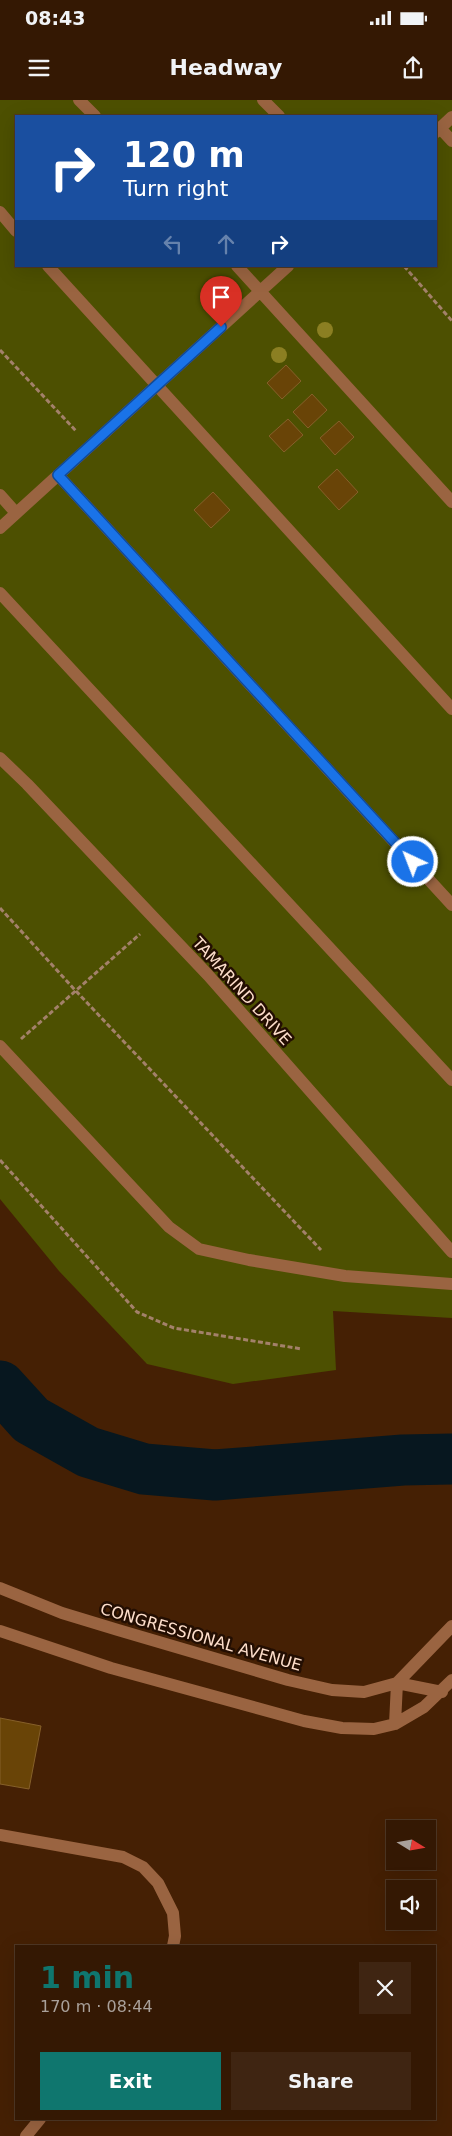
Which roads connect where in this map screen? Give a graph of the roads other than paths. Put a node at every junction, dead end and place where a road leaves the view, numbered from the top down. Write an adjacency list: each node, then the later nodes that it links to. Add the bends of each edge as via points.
1 (79, 100): 3 (main road)
2 (263, 100): 4 (main road)
3 (94, 115)
4 (278, 115)
5 (452, 117): 6 (main road)
6 (438, 130): 7 (main road)
7 (452, 141)
8 (0, 212): 9 (main road)
9 (15, 229)
10 (49, 267): 14 (main road)
11 (238, 267): 13 (main road)
12 (287, 267): 13 (main road)
13 (260, 291): 14 (main road); 17 (main road)
14 (156, 386): 15 (main road); 21 (main road)
15 (58, 475): 18 (main road); 23 (main road)
16 (0, 495): 18 (main road)
17 (452, 502)
18 (16, 513): 19 (main road)
19 (0, 528)
20 (0, 594): 25 (main road)
21 (452, 709)
22 (0, 758): 26 (main road, TAMARIND DRIVE, via 208,975)
23 (452, 905)
24 (3, 1049): 27 (main road, via 169,1227 199,1249 345,1276)
25 (452, 1080)
26 (452, 1252)
27 (452, 1284)
28 (0, 1588): 32 (main road, CONGRESSIONAL AVENUE, via 62,1613 310,1686 364,1692)
29 (452, 1626): 32 (main road)
30 (0, 1632): 34 (main road, via 111,1668 304,1721 360,1730)
31 (452, 1680): 33 (main road)
32 (397, 1683): 33 (main road); 34 (main road)
33 (442, 1692): 34 (main road)
34 (395, 1724)
35 (0, 1834): 36 (main road, via 124,1858 143,1867 158,1882 173,1912)
36 (173, 1945)
37 (39, 2120): 38 (main road)
38 (26, 2136)

